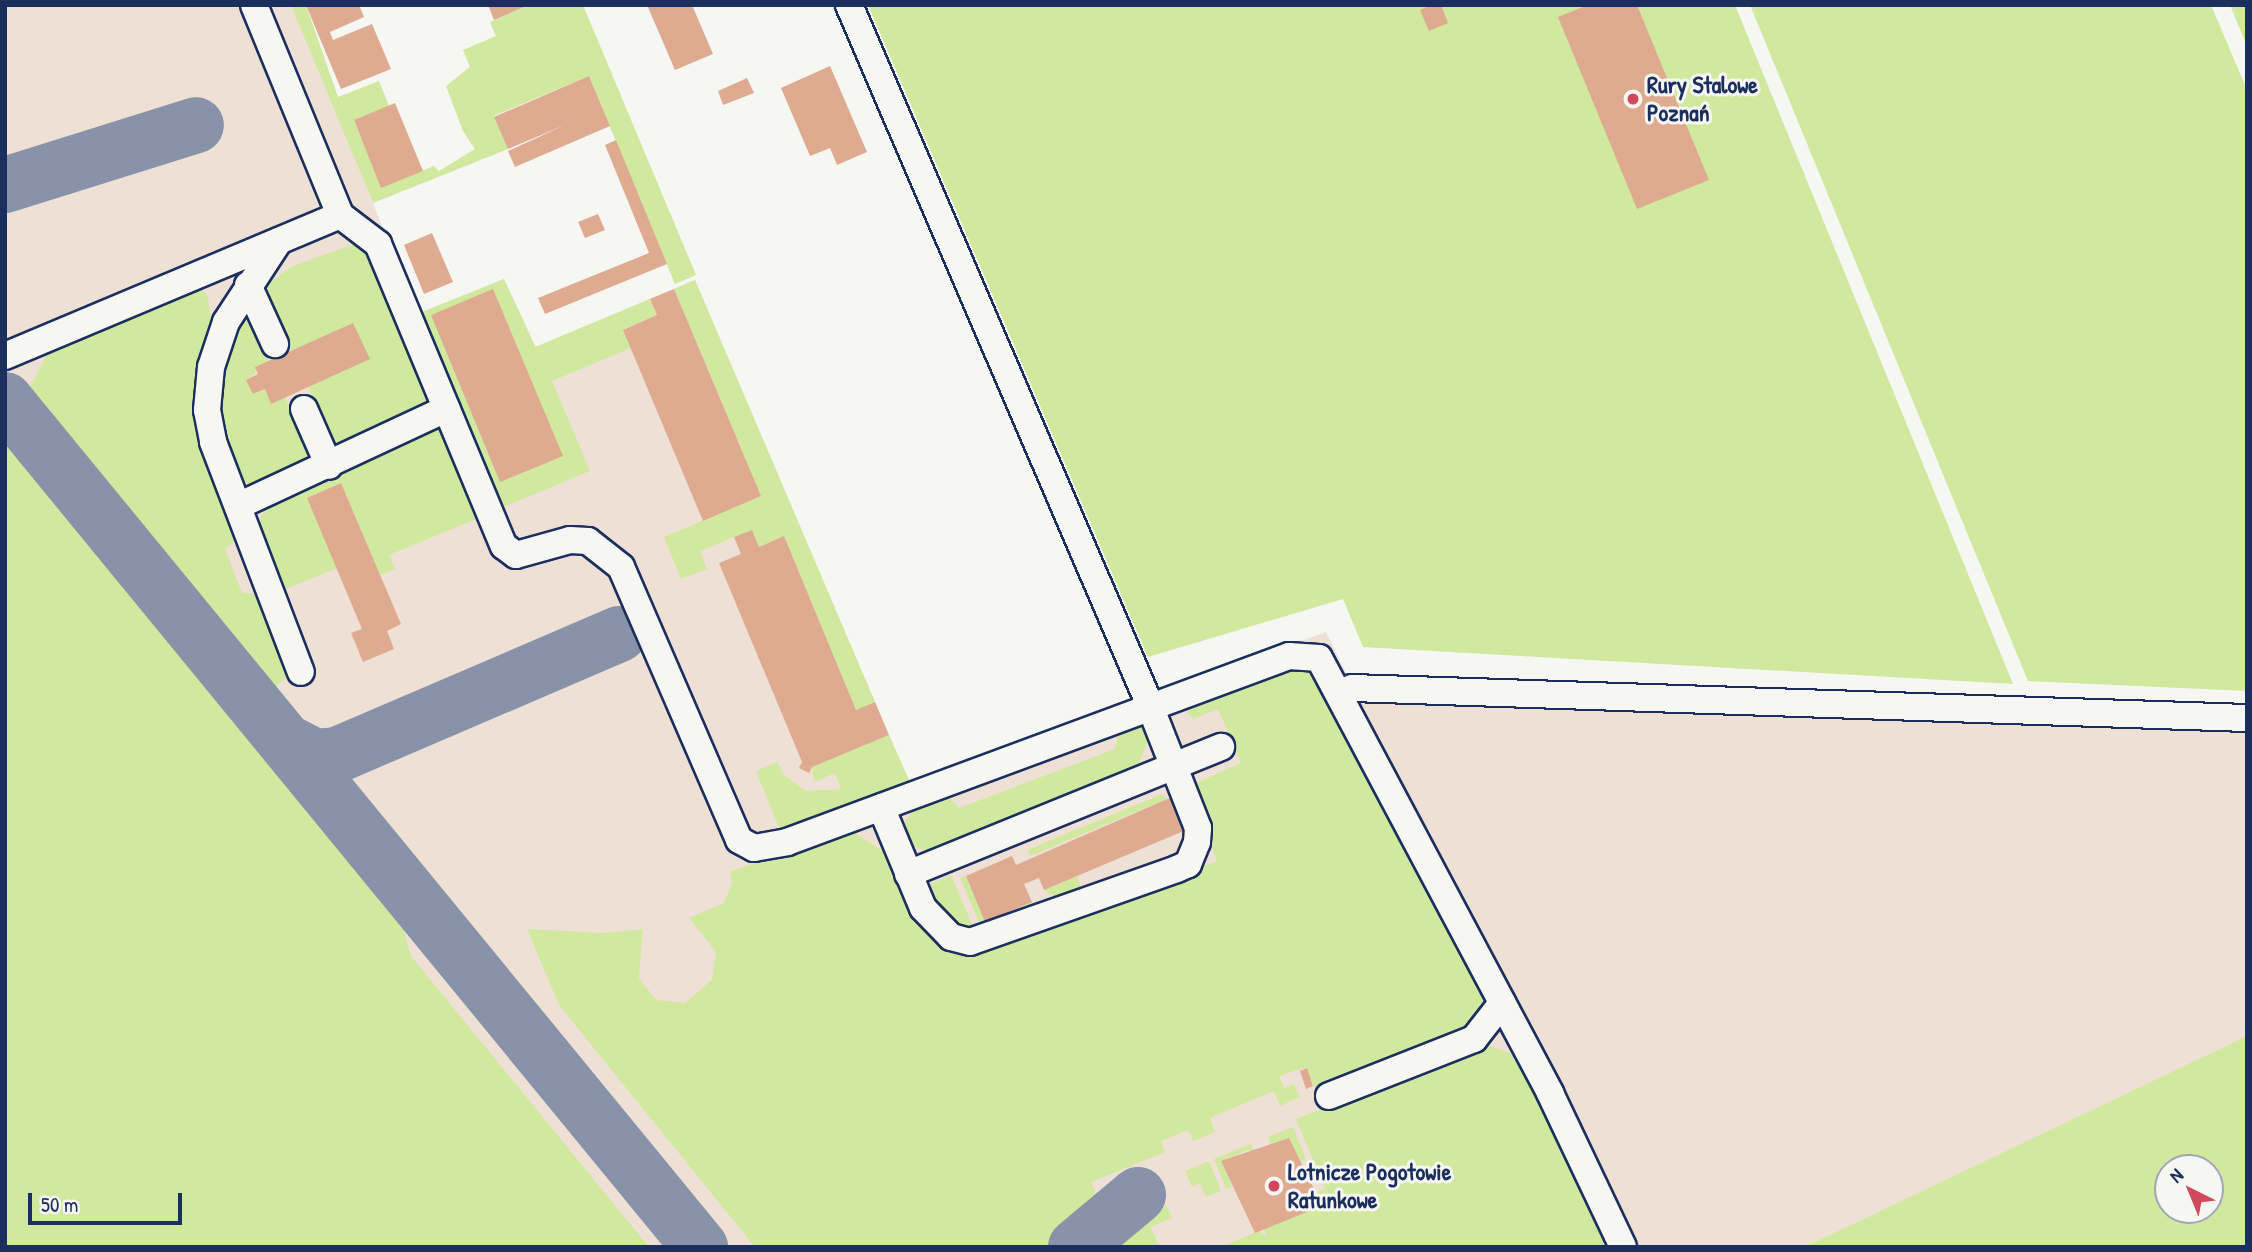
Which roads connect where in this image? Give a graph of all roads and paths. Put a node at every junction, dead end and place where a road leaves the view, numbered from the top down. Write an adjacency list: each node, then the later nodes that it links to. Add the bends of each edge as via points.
1 (254, 5): 3 (lane)
2 (849, 5): 14 (lane)
3 (340, 215): 4 (lane); 9 (lane, via 378,243)
4 (279, 241): 5 (lane); 7 (lane)
5 (248, 285): 6 (lane); 11 (lane, via 218,342 207,392 213,442)
6 (275, 344)
7 (5, 356)
8 (304, 409): 10 (lane)
9 (446, 409): 10 (lane); 18 (lane, via 481,499 510,551 529,554 579,540 598,545 621,567 740,840 754,848 775,846)
10 (329, 466): 11 (lane)
11 (238, 506): 12 (lane)
12 (301, 672)
13 (1341, 693): 14 (lane, via 1320,658 1301,654); 15 (lane, via 1366,688); 20 (lane)
14 (1151, 707): 17 (lane); 18 (lane)
15 (2247, 718)
16 (1221, 747): 17 (lane)
17 (1174, 765): 19 (lane); 19 (lane, via 1198,828 1193,854 1177,869 970,942 951,937 932,920)
18 (881, 807): 19 (lane)
19 (908, 874)
20 (1502, 1003): 21 (lane); 22 (lane)
21 (1474, 1039): 22 (lane, via 1495,1032); 23 (lane)
22 (1521, 1040): 24 (lane)
23 (1329, 1096)
24 (1623, 1247)

